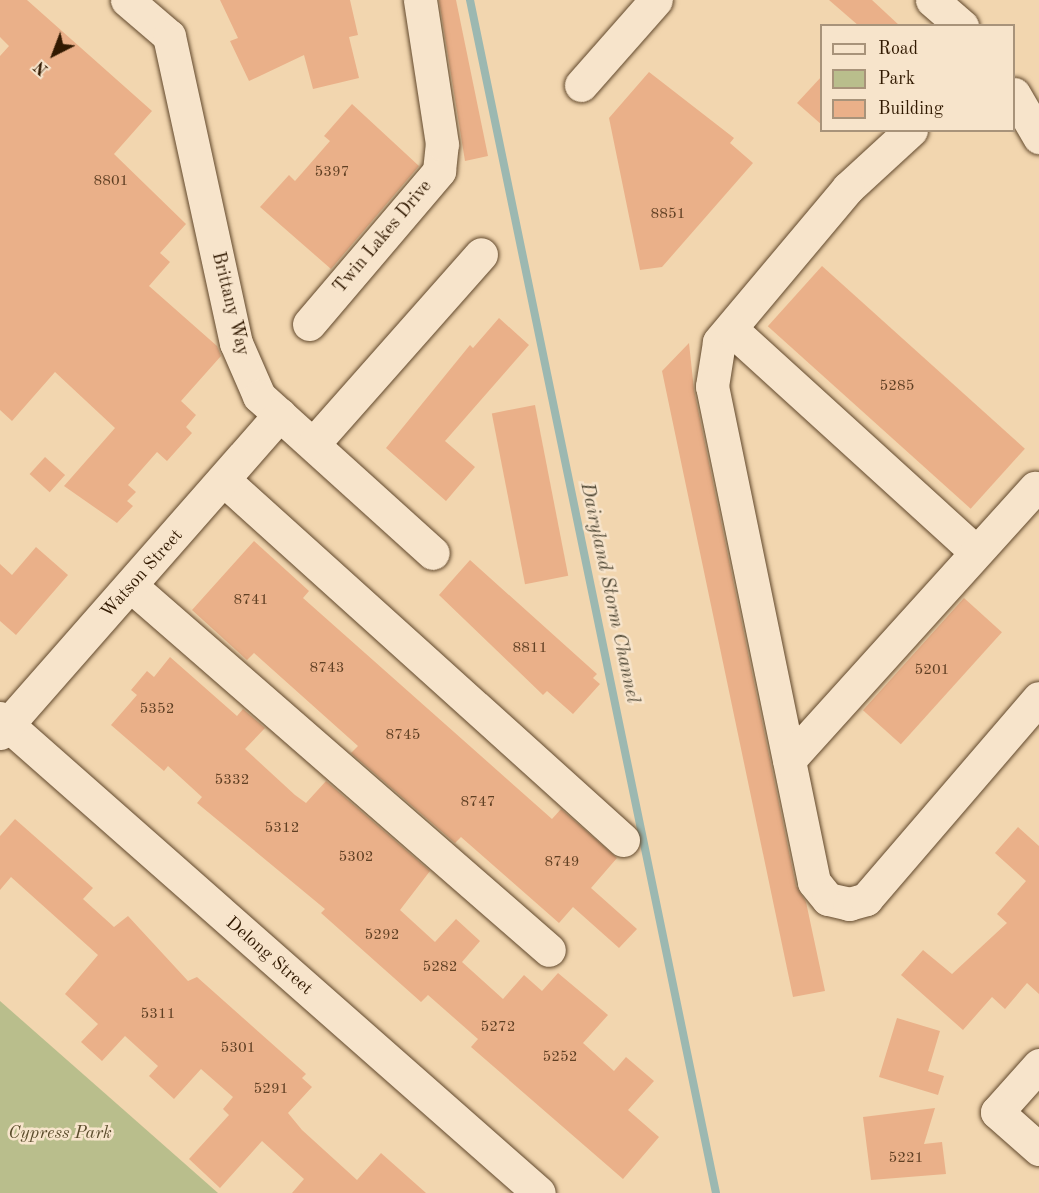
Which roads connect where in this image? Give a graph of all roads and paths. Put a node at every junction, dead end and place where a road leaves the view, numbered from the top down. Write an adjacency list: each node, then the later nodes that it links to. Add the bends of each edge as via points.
1 (127, 0): 13 (street, Brittany Way, via 169,36 236,343 260,396)
2 (420, 0): 11 (street, Twin Lakes Drive, via 442,144 439,171)
3 (656, 0): 6 (street)
4 (932, 0): 5 (street)
5 (960, 24)
6 (581, 85)
7 (1015, 96): 9 (street)
8 (909, 132): 12 (street, via 848,188)
9 (1039, 137)
10 (481, 254): 14 (street)
11 (309, 324)
12 (731, 329): 17 (street); 22 (street, via 719,342 712,386)
13 (280, 414): 14 (street, Brittany Way); 15 (street, Watson Street)
14 (314, 443): 18 (street, Brittany Way)
15 (225, 481): 19 (street, Watson Street); 23 (street)
16 (1038, 493): 17 (street)
17 (976, 552): 22 (street)
18 (433, 553)
19 (131, 586): 21 (street, Watson Street); 24 (street)
20 (1039, 698): 22 (street, via 866,899 849,904 828,899 814,882)
21 (2, 725): 27 (street, Delong Street)
22 (789, 760)
23 (623, 840)
24 (549, 950)
25 (1039, 1065): 26 (street, via 997,1112)
26 (1039, 1149)
27 (539, 1193)

